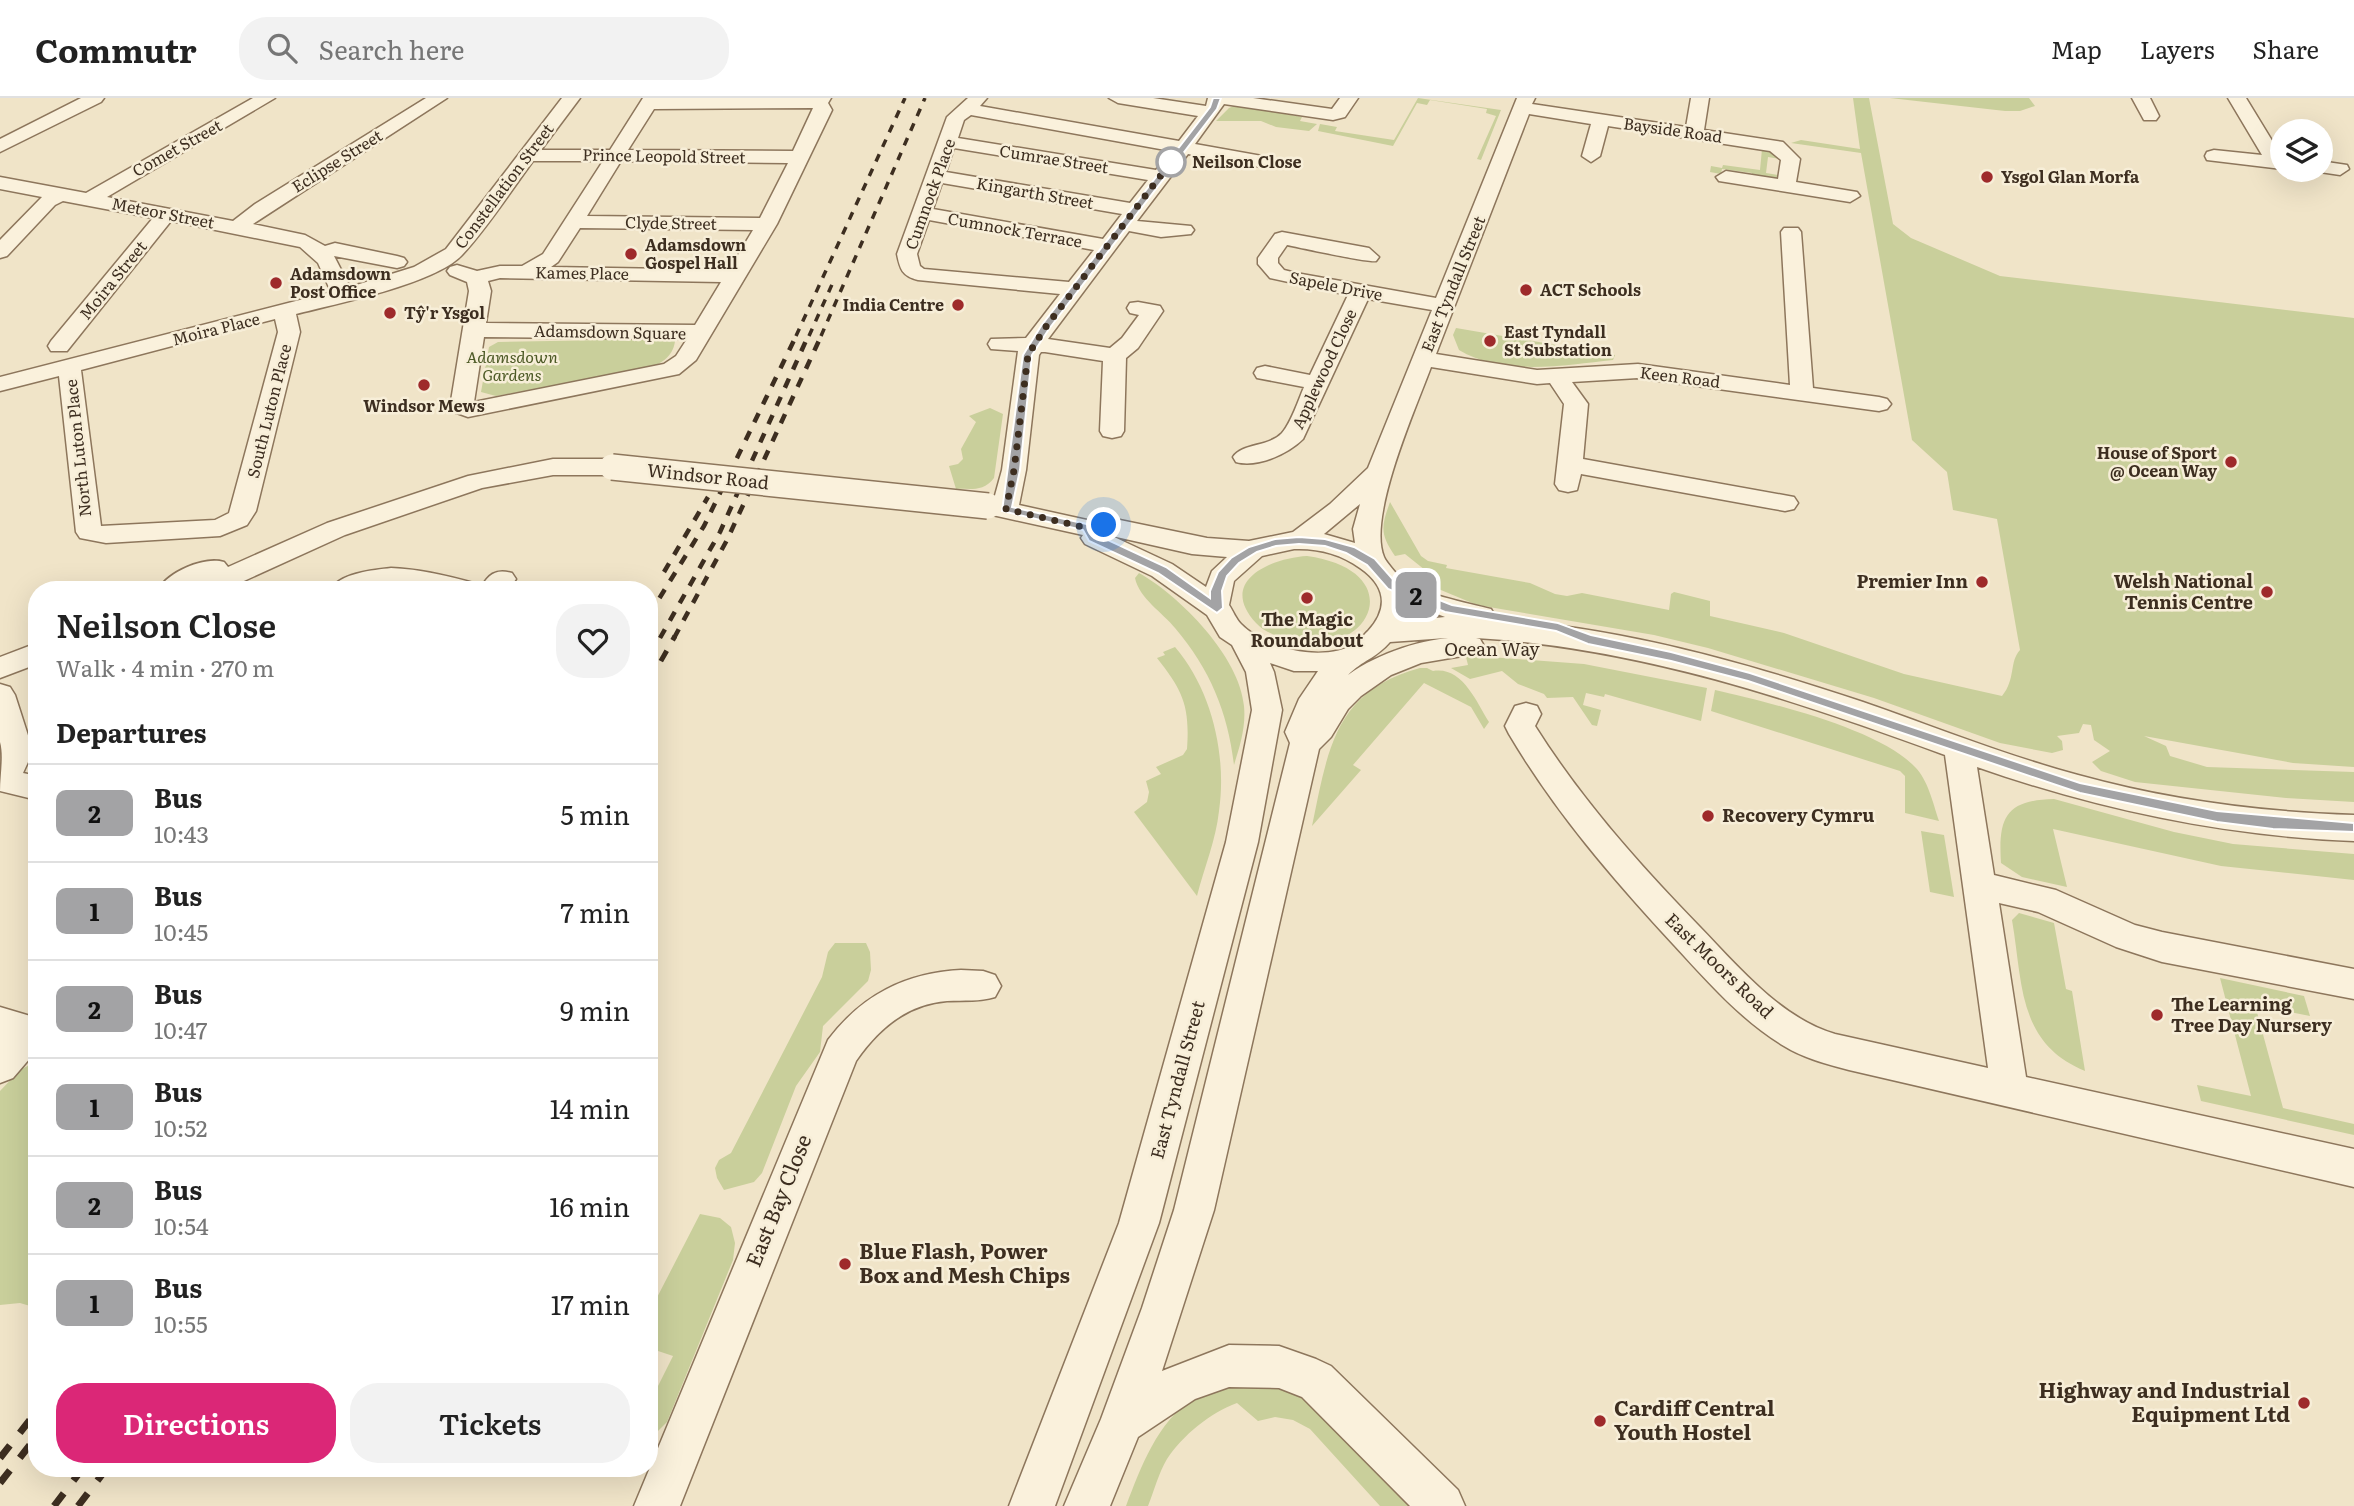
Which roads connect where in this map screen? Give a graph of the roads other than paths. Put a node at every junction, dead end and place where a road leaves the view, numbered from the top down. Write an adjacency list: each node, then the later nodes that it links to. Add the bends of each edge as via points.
1 (95, 98): 19 (street)
2 (266, 98): 38 (street, Comet Street)
3 (438, 98): 44 (street, Eclipse Street)
4 (571, 98): 22 (street, Constellation Street)
5 (1118, 98): 12 (street)
6 (1349, 98): 12 (street, via 1333,115)
7 (1700, 98): 17 (street)
8 (2141, 98): 15 (street)
9 (2237, 98): 21 (street)
10 (650, 101): 11 (street); 23 (street)
11 (821, 101): 26 (street, via 823,110)
12 (1215, 103): 20 (street)
13 (1524, 103): 16 (street, Bayside Road); 59 (street, East Tyndall Street)
14 (968, 109): 18 (street, Cumnock Place); 20 (street)
15 (2150, 116)
16 (1601, 120): 17 (street, Bayside Road); 24 (street)
17 (1694, 133): 35 (street, Bayside Road, via 1770,135 1791,159)
18 (948, 142): 31 (street, Cumnock Place); 32 (street, Cumrae Street)
19 (0, 146)
20 (1183, 147): 27 (street); 32 (street)
21 (2270, 150)
22 (528, 155): 23 (street, Prince Leopold Street); 52 (street, Constellation Street, via 460,246)
23 (618, 156): 26 (street, Prince Leopold Street); 42 (street)
24 (1591, 156)
25 (2214, 156): 28 (street)
26 (800, 157): 43 (street)
27 (1266, 162)
28 (2270, 162)
29 (2333, 168): 30 (street)
30 (2340, 169)
31 (936, 176): 40 (street, Cumnock Place); 41 (street, Kingarth Street)
32 (1159, 176): 41 (street)
33 (1726, 177): 35 (street)
34 (0, 183): 36 (street, Meteor Street)
35 (1786, 186): 37 (street)
36 (61, 194): 38 (street, Meteor Street); 48 (street, via 48,201)
37 (1850, 197)
38 (90, 199): 39 (street, Meteor Street)
39 (167, 213): 44 (street, Meteor Street); 66 (street, Moira Street)
40 (923, 213): 47 (street, Cumnock Terrace); 56 (street, Cumnock Place, via 907,254 911,270 918,274)
41 (1129, 217): 45 (street, Kingarth Street, via 1161,231); 47 (street)
42 (574, 222): 43 (street, Clyde Street); 53 (street, via 551,258)
43 (767, 224): 54 (street)
44 (237, 226): 49 (street, Meteor Street, via 298,239)
45 (1184, 230)
46 (1791, 232): 73 (street)
47 (1108, 246): 56 (street)
48 (0, 252)
49 (322, 253): 51 (street, Meteor Street, via 335,249); 58 (street)
50 (1369, 257): 57 (street, Sapele Drive, via 1282,238 1268,258 1270,269 1285,277)
51 (397, 262)
52 (431, 267): 55 (street, Kames Place); 58 (street, Moira Place)
53 (527, 272): 54 (street, Kames Place); 55 (street, Kames Place)
54 (736, 276): 63 (street)
55 (475, 278): 62 (street, Adamsdown Square, via 480,291)
56 (1075, 289): 65 (street)
57 (1361, 291): 59 (street, Sapele Drive); 71 (street, Applewood Close)
58 (343, 296): 61 (street, Moira Place)
59 (1444, 306): 68 (street, East Tyndall Street)
60 (1138, 308): 67 (street, via 1152,311)
61 (284, 311): 66 (street, Moira Place); 81 (street, South Luton Place, via 289,332 238,519 220,528 96,535)
62 (472, 330): 63 (street, Adamsdown Square); 63 (street, Adamsdown Square, via 462,401 468,410 671,369 685,360)
63 (702, 332)
64 (999, 344): 65 (street)
65 (1033, 344): 67 (street); 79 (street, via 1014,470)
66 (64, 356): 72 (street, Moira Place); 81 (street, North Luton Place)
67 (1115, 356): 75 (street)
68 (1424, 359): 70 (street, Keen Road, via 1507,374); 77 (street, East Tyndall Street)
69 (1265, 373): 71 (street)
70 (1557, 376): 73 (street, Keen Road, via 1639,371); 78 (street, via 1576,404 1569,475)
71 (1317, 383): 76 (street, Applewood Close, via 1287,442)
72 (0, 384)
73 (1802, 394): 74 (street, Keen Road)
74 (1879, 404)
75 (1112, 431)
76 (1245, 457)
77 (1379, 471): 83 (street, East Tyndall Street); 85 (street, East Tyndall Street, via 1366,528)
78 (1785, 503)
79 (997, 508): 80 (street, Windsor Road); 82 (street, Windsor Road, bridge, via 566,466 463,486)
80 (1087, 528): 84 (street, Windsor Road, via 1104,525 1182,544); 91 (street, Windsor Road, via 1093,538 1162,570)
81 (87, 529)
82 (336, 529): 86 (street, Windsor Road, via 316,531); 87 (street, Windsor Road)
83 (1299, 540): 84 (street); 85 (street, via 1338,546)
84 (1253, 550): 91 (street, via 1222,574)
85 (1371, 562): 90 (street)
86 (185, 581)
87 (219, 581)
88 (365, 581): 89 (street, via 394,575)
89 (423, 581)
90 (1392, 586): 92 (street, via 1394,618); 93 (street, Ocean Way, via 1450,609 1558,628)
91 (1217, 608): 94 (street, via 1227,628)
92 (1386, 633): 93 (street, Ocean Way, via 1458,627); 96 (street)
93 (1588, 639): 100 (street, Ocean Way, via 1551,650 1465,646 1403,659 1357,683 1335,704 1317,736); 101 (street, Ocean Way, via 1750,677)
94 (1246, 645): 96 (street, via 1295,662); 114 (street, East Tyndall Street, via 1260,672 1267,710 1242,842 1139,1223)
95 (28, 657): 97 (street)
96 (1349, 657): 100 (street, via 1311,701 1300,732)
97 (0, 668)
98 (0, 695): 102 (street, via 18,751)
99 (1526, 714): 110 (street, East Moors Road, via 1520,726 1588,825 1654,902 1763,1011 1797,1036 1820,1046)
100 (1305, 743): 112 (street, via 1194,1210)
101 (1959, 748): 104 (street, Ocean Way, via 2069,785 2156,806 2259,822); 105 (street)
102 (0, 779): 103 (street)
103 (28, 786)
104 (2354, 828)
105 (1979, 885): 106 (street, via 2044,900 2151,944); 110 (street)
106 (2354, 984)
107 (983, 986): 113 (street, East Bay Close, via 942,985 907,993 866,1020 846,1044)
108 (22, 1030): 109 (street)
109 (0, 1066)
110 (2010, 1091): 111 (street, East Moors Road)
111 (2354, 1168)
112 (1122, 1422): 115 (street); 116 (street, via 1206,1373 1229,1366 1279,1367 1316,1381)
113 (657, 1506)
114 (1032, 1506)
115 (1087, 1506)
116 (1442, 1506)

